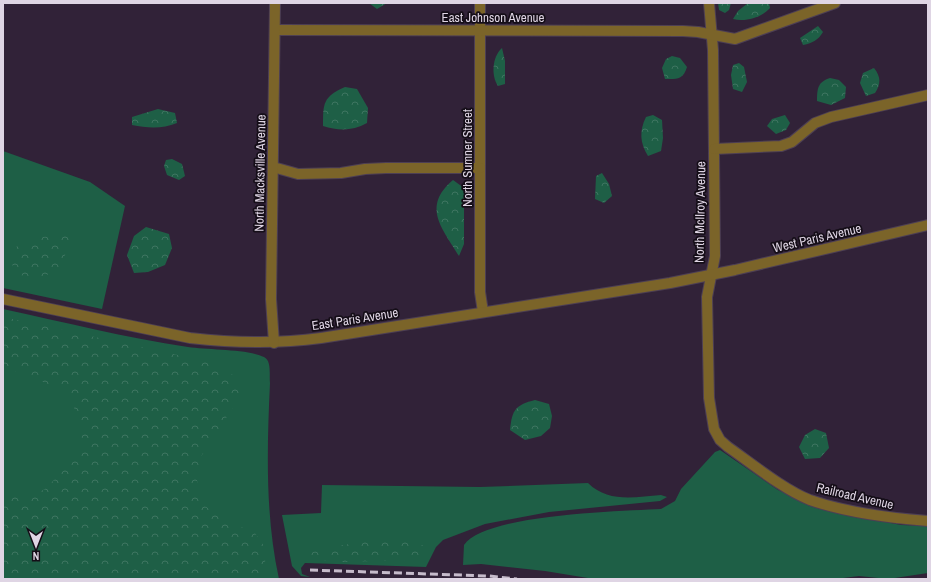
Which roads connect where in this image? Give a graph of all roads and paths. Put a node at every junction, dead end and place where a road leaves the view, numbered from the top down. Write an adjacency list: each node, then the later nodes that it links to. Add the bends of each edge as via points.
1 (275, 3): 5 (street, North Macksville Avenue)
2 (480, 3): 6 (street, North Sumner Street)
3 (709, 3): 7 (street, North McIlroy Avenue)
4 (835, 3): 7 (street, East Johnson Avenue, via 735,39)
5 (275, 30): 6 (street, East Johnson Avenue); 10 (street, North Macksville Avenue)
6 (480, 30): 7 (street, East Johnson Avenue, via 683,31); 11 (street, North Sumner Street)
7 (711, 34): 9 (street, North McIlroy Avenue)
8 (928, 95): 9 (street, via 831,117 814,123 792,142 781,146)
9 (714, 149): 13 (street, North McIlroy Avenue, via 715,256)
10 (273, 167): 11 (street, via 298,174 386,168); 16 (street, North Macksville Avenue, via 271,299)
11 (480, 168): 15 (street, North Sumner Street, via 480,292)
12 (928, 225): 13 (street, West Paris Avenue)
13 (711, 275): 15 (street, East Paris Avenue); 17 (street, North McIlroy Avenue, via 707,297 709,398 712,419 720,440)
14 (3, 299): 16 (street, East Paris Avenue, via 190,338)
15 (483, 312): 16 (street, East Paris Avenue)
16 (274, 343)
17 (741, 456): 18 (street, Railroad Avenue, via 810,500 859,512)
18 (928, 521)

